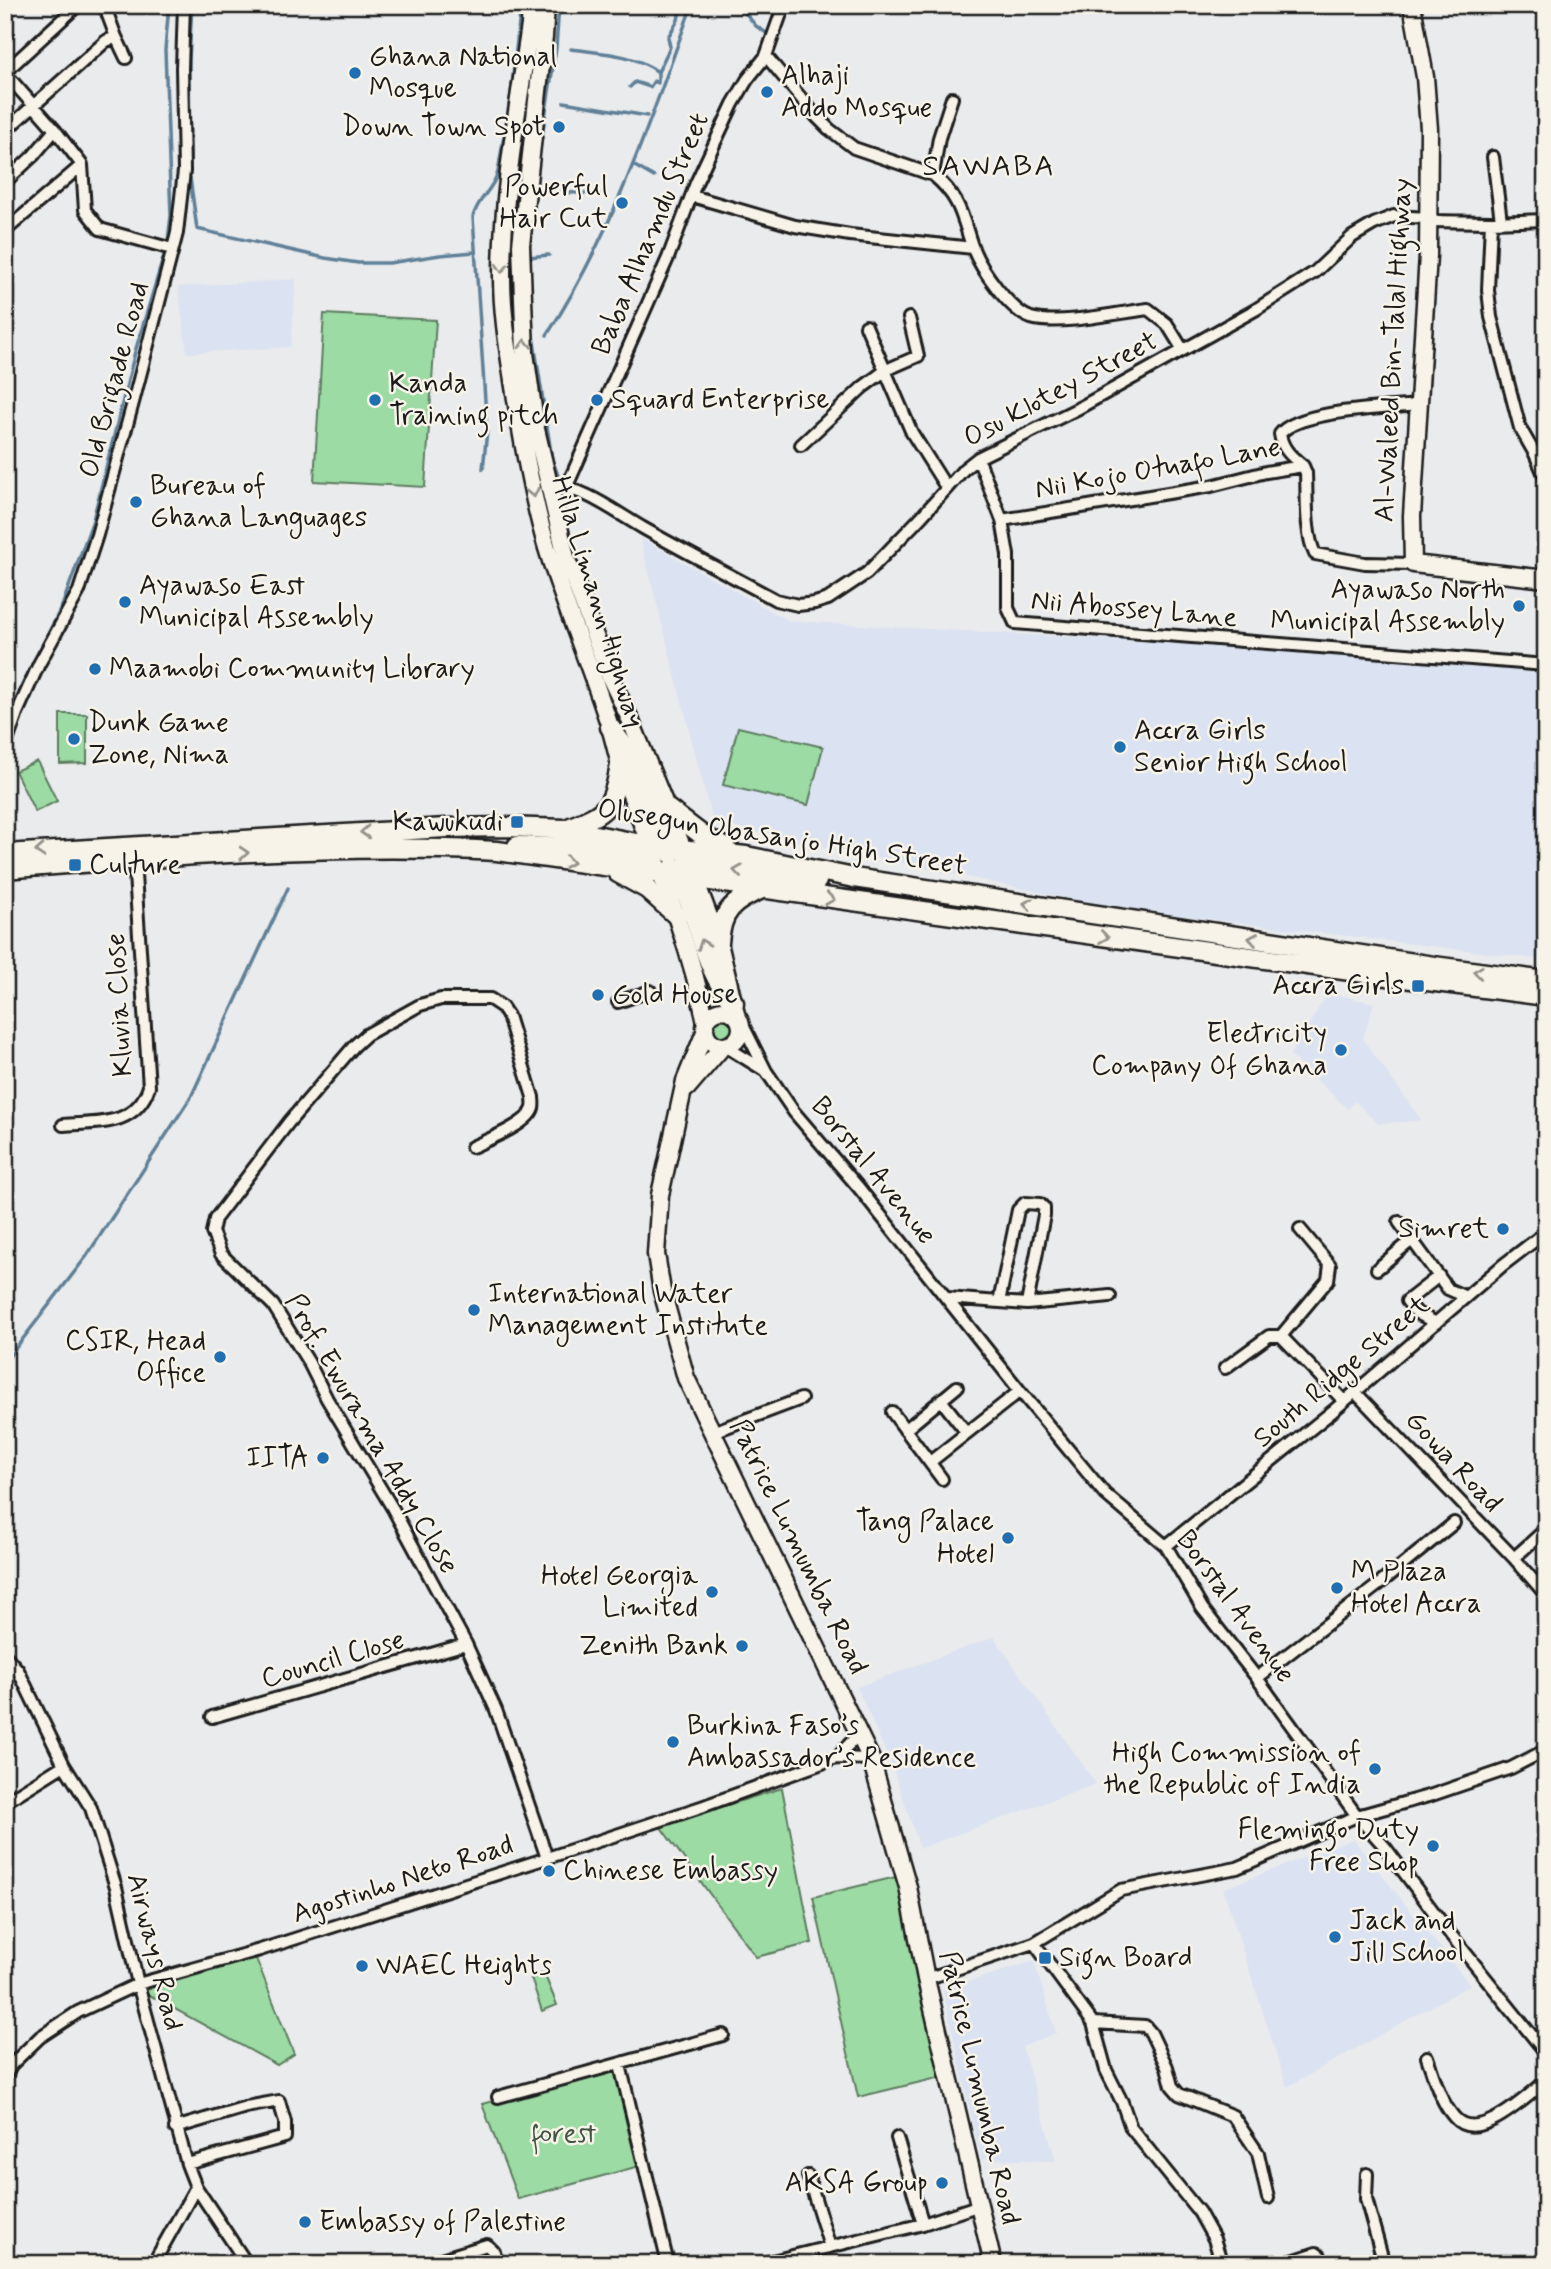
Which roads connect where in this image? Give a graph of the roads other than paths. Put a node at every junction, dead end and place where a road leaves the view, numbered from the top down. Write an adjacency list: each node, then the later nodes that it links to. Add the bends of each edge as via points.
1 (78, 5): 11 (street)
2 (99, 5): 8 (street, via 106,10)
3 (184, 5): 26 (street, Old Brigade Road, via 184,171)
4 (531, 5): 43 (street, Hilla Limann Highway, one-way to 43, via 505,206 504,317 533,495)
5 (546, 5): 36 (street, Hilla Limann Highway, one-way to 5, via 525,354 521,244)
6 (784, 5): 9 (street, Baba Alhamdu Street)
7 (1412, 5): 22 (street, Al-Waleed Bin-Talal Highway, via 1429,129)
8 (116, 37): 10 (street); 13 (street)
9 (766, 56): 18 (street, via 816,116 854,148); 20 (street, Baba Alhamdu Street, via 733,104)
10 (126, 58)
11 (5, 73): 13 (street)
12 (952, 98): 18 (street)
13 (34, 106): 14 (street); 15 (street)
14 (55, 130): 17 (street); 19 (street)
15 (5, 131)
16 (1493, 157): 23 (street)
17 (82, 165): 24 (street); 26 (street, via 85,210 100,229)
18 (933, 175): 25 (street, via 958,204)
19 (5, 183)
20 (692, 196): 25 (street, via 795,226); 37 (street, Baba Alhamdu Street)
21 (1546, 219): 23 (street, Osu Klotey Street)
22 (1428, 220): 23 (street, Osu Klotey Street); 29 (street, Osu Klotey Street, via 1394,216 1374,224 1352,237 1315,272); 31 (street, Al-Waleed Bin-Talal Highway)
23 (1496, 222): 35 (street, via 1488,290 1491,317 1520,428)
24 (5, 231)
25 (973, 248): 29 (street, via 1003,296 1028,317 1057,319 1148,309 1167,324)
26 (172, 249): 44 (street, Old Brigade Road, via 79,592 39,664)
27 (909, 318): 30 (street, via 918,356)
28 (866, 326): 30 (street)
29 (1183, 350): 33 (street, Osu Klotey Street)
30 (886, 370): 32 (street); 38 (street, via 912,433)
31 (1419, 405): 34 (street, via 1340,413 1287,426 1280,434 1281,442); 40 (street, Al-Waleed Bin-Talal Highway)
32 (801, 445)
33 (978, 458): 38 (street, Osu Klotey Street); 39 (street, Nii Abossey Lane)
34 (1303, 466): 39 (street, Nii Kojo Otuafo Lane); 40 (street, Nii Kojo Otuafo Lane, via 1315,554 1365,563)
35 (1546, 479)
36 (548, 484): 37 (street, Osu Klotey Street); 46 (street, Hilla Limann Highway, via 566,557 594,634)
37 (567, 486): 38 (street, Osu Klotey Street, via 776,600 798,605 828,599 867,573)
38 (946, 487)
39 (1002, 520): 42 (street, Nii Abossey Lane, via 1008,608 1015,623)
40 (1413, 564): 41 (street)
41 (1546, 579)
42 (1546, 665)
43 (610, 727): 45 (street, Hilla Limann Highway); 52 (main road, via 627,750)
44 (5, 747)
45 (621, 765): 47 (main road, via 609,804); 52 (street, Hilla Limann Highway)
46 (668, 808): 50 (main road, via 702,835); 52 (street, Hilla Limann Highway)
47 (565, 829): 49 (main road, Olusegun Obasanjo High Street, one-way to 49, via 433,829); 52 (main road, Olusegun Obasanjo High Street)
48 (497, 851): 51 (main road, Olusegun Obasanjo High Street, one-way to 48, via 364,847); 52 (main road, via 523,845 570,846); 53 (main road, Olusegun Obasanjo High Street, one-way to 53)
49 (5, 854)
50 (746, 856): 52 (main road, Olusegun Obasanjo High Street); 55 (main road, Olusegun Obasanjo High Street)
51 (134, 859): 54 (main road, Olusegun Obasanjo High Street); 68 (street, Kluvia Close, via 149,1087 144,1101 119,1120)
52 (672, 861): 53 (main road, Olusegun Obasanjo High Street); 55 (main road, one-way to 52, via 818,881); 56 (main road, Olusegun Obasanjo High Street); 57 (street); 58 (street); 63 (main road, one-way to 52, via 714,974)
53 (608, 868): 57 (main road, via 647,889)
54 (5, 869)
55 (854, 878): 59 (main road, Olusegun Obasanjo High Street, one-way to 55)
56 (762, 889): 58 (main road, via 732,906 723,917); 61 (main road, Olusegun Obasanjo High Street, one-way to 61)
57 (677, 916): 64 (street)
58 (719, 943): 63 (street)
59 (1546, 981)
60 (650, 991): 62 (street)
61 (1546, 996)
62 (618, 1002)
63 (737, 1014): 64 (street, via 718,1010 710,1015); 65 (street, via 738,1039); 66 (street, Borstal Avenue)
64 (705, 1028): 65 (street, via 712,1042); 67 (street, Patrice Lumumba Road)
65 (724, 1046): 66 (street, Borstal Avenue); 67 (street, Patrice Lumumba Road)
66 (766, 1071): 78 (street, Borstal Avenue, via 794,1112)
67 (682, 1096): 92 (street, Patrice Lumumba Road, via 660,1195 656,1254 686,1378)
68 (63, 1125)
69 (472, 1147): 101 (street, Prof. Ewurama Addy Close, via 528,1116 533,1097 502,1007 490,999 432,1000 377,1028 354,1046 263,1155 215,1219 212,1233 221,1254 273,1305 309,1363)
70 (1399, 1222): 73 (street)
71 (1300, 1229): 82 (street, via 1330,1265 1330,1274)
72 (1546, 1232): 77 (street, South Ridge Street)
73 (1412, 1240): 74 (street); 75 (street)
74 (1377, 1269)
75 (1439, 1276): 77 (street, via 1448,1289); 81 (street, via 1408,1301 1417,1314)
76 (1110, 1296): 80 (street)
77 (1466, 1297): 81 (street, South Ridge Street)
78 (947, 1298): 79 (street); 85 (street, Borstal Avenue)
79 (999, 1302): 80 (street); 80 (street, via 1018,1210 1025,1203 1040,1204 1044,1215)
80 (1027, 1304)
81 (1436, 1323): 86 (street, South Ridge Street)
82 (1281, 1336): 83 (street, via 1269,1336); 89 (street)
83 (1225, 1368)
84 (957, 1387): 88 (street)
85 (1020, 1391): 93 (street); 98 (street, Borstal Avenue, via 1105,1494)
86 (1355, 1392): 89 (street, South Ridge Street); 99 (street, Gowa Road)
87 (801, 1399): 92 (street)
88 (941, 1400): 91 (street); 93 (street)
89 (1344, 1401): 98 (street, South Ridge Street)
90 (892, 1412): 91 (street)
91 (905, 1430): 94 (street)
92 (713, 1432): 105 (street, Patrice Lumumba Road)
93 (967, 1433): 94 (street)
94 (930, 1462): 95 (street)
95 (942, 1479)
96 (1454, 1523): 103 (street)
97 (1546, 1529): 99 (street)
98 (1166, 1546): 103 (street, Borstal Avenue, via 1202,1608)
99 (1514, 1558): 100 (street, Gowa Road)
100 (1546, 1595)
101 (466, 1644): 104 (street, Council Close); 112 (street, Prof. Ewurama Addy Close, via 496,1710)
102 (5, 1656): 109 (street, Airways Road, via 18,1670)
103 (1257, 1678): 111 (street, Borstal Avenue)
104 (212, 1717)
105 (860, 1733): 107 (street, Agostinho Neto Road); 108 (street, Patrice Lumumba Road)
106 (1546, 1750): 111 (street, via 1511,1768)
107 (836, 1758): 108 (street, Agostinho Neto Road); 112 (street, Agostinho Neto Road)
108 (871, 1759): 114 (street, Patrice Lumumba Road, via 908,1887)
109 (64, 1765): 110 (street); 115 (street, Airways Road, via 91,1808 116,1887)
110 (5, 1802)
111 (1357, 1816): 113 (street, via 1237,1868 1121,1890); 118 (street, Borstal Avenue)
112 (547, 1858): 115 (street, Agostinho Neto Road)
113 (1034, 1942): 114 (street); 116 (street)
114 (926, 1979): 131 (street, Patrice Lumumba Road)
115 (138, 1984): 121 (street, Agostinho Neto Road, via 78,2012 40,2037); 124 (street, Airways Road)
116 (1093, 2023): 130 (street, via 1145,2026 1167,2067 1172,2087 1233,2116 1258,2153); 142 (street, via 1106,2070 1131,2129 1199,2212)
117 (723, 2035): 120 (street)
118 (1546, 2053)
119 (1427, 2057): 122 (street, via 1440,2093 1464,2125 1487,2123)
120 (620, 2065): 123 (street); 139 (street)
121 (5, 2077)
122 (1546, 2081)
123 (498, 2097)
124 (175, 2128): 126 (street, Airways Road); 126 (street, via 279,2101 285,2137)
125 (897, 2138): 132 (street)
126 (187, 2164): 129 (street, Airways Road)
127 (1367, 2174): 145 (street, via 1366,2199)
128 (808, 2176): 133 (street)
129 (196, 2188): 135 (street); 136 (street, Airways Road)
130 (1268, 2199)
131 (980, 2204): 132 (street); 141 (street, Patrice Lumumba Road)
132 (923, 2224): 133 (street)
133 (830, 2247): 134 (street)
134 (800, 2259): 140 (street)
135 (153, 2264)
136 (247, 2264)
137 (425, 2264): 138 (street, via 487,2245)
138 (497, 2264)
139 (668, 2264)
140 (760, 2264)
141 (993, 2264)
142 (1222, 2264)
143 (1283, 2264): 144 (street, via 1315,2253)
144 (1323, 2264)
145 (1384, 2264)

